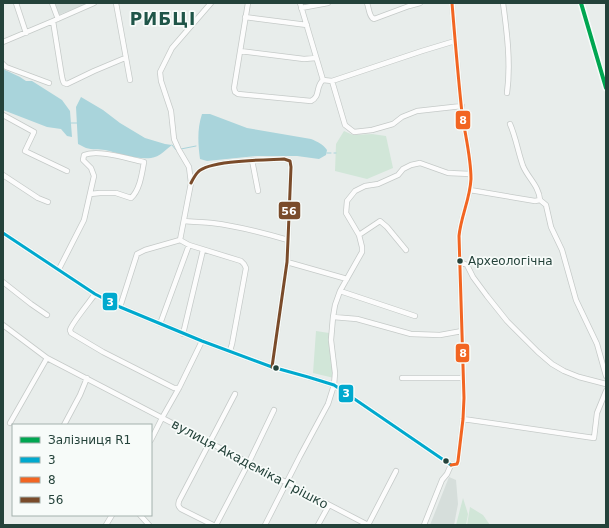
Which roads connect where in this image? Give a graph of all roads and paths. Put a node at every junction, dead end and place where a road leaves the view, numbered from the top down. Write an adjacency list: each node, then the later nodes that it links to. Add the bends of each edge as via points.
1 (16, 3): 16 (street)
2 (52, 3): 14 (street)
3 (94, 3): 14 (street)
4 (116, 3): 20 (street)
5 (211, 3): 35 (street, via 172,48 160,72 171,111 174,139 189,167)
6 (248, 3): 13 (street)
7 (328, 3): 12 (street)
8 (367, 3): 9 (street, via 374,19)
9 (420, 3)
10 (452, 3): 17 (street)
11 (503, 3): 27 (street, via 509,58)
12 (301, 5): 15 (street)
13 (245, 17): 15 (street); 19 (street)
14 (56, 20): 16 (street); 20 (street, via 64,84)
15 (306, 25): 21 (street)
16 (26, 33): 18 (street)
17 (455, 41): 25 (street); 28 (street)
18 (3, 42)
19 (240, 51): 21 (street, via 304,59); 24 (street, via 234,88 238,94 311,101 316,97)
20 (126, 58): 23 (street)
21 (316, 58): 24 (street)
22 (3, 64): 26 (street)
23 (130, 80)
24 (322, 80): 25 (street)
25 (332, 82): 28 (street, via 345,125 354,132 393,124 417,111)
26 (49, 83)
27 (508, 93)
28 (462, 106): 33 (street)
29 (3, 115): 32 (street, via 34,132 25,152)
30 (510, 124): 39 (street, via 523,166 538,190)
31 (252, 160): 35 (street, via 213,165 199,171); 37 (street); 45 (street, via 290,161)
32 (67, 171)
33 (471, 174): 36 (street); 43 (street, via 448,173 420,163 403,169 398,175 378,184 355,191 347,201 346,213)
34 (3, 175): 40 (street)
35 (191, 183): 41 (street)
36 (470, 190): 39 (street); 50 (street, via 460,225)
37 (258, 191)
38 (90, 194): 38 (street, via 94,176 91,168 83,160 84,155 90,152 102,153 144,162 139,185 131,198 116,193); 51 (street, via 84,220)
39 (540, 200): 68 (street, via 546,205 576,300 597,344)
40 (48, 202)
41 (184, 221): 44 (street); 45 (street, via 233,226)
42 (3, 233): 51 (street)
43 (358, 235): 48 (street, via 380,221); 52 (street, via 362,252)
44 (180, 240): 46 (street); 56 (street, via 137,254)
45 (288, 240): 49 (street)
46 (189, 245): 47 (street); 60 (street)
47 (203, 250): 63 (street); 65 (street, via 241,261 246,268)
48 (406, 250)
49 (287, 262): 52 (street); 67 (street)
50 (460, 262): 62 (street); 72 (street, via 467,265 478,284 508,321 547,360 564,371)
51 (59, 269): 55 (street)
52 (347, 279): 54 (street)
53 (3, 282): 57 (street)
54 (340, 291): 58 (street); 59 (street)
55 (95, 294): 56 (street); 74 (street, via 77,318 70,330 71,333 103,352 174,388)
56 (120, 307): 60 (street)
57 (47, 315)
58 (333, 316): 62 (street, via 357,319 411,334 440,335); 73 (street, via 331,340)
59 (415, 316)
60 (160, 324): 63 (street)
61 (3, 325): 66 (street, вулиця Академіка Грішко)
62 (462, 331): 71 (street)
63 (183, 334): 64 (street)
64 (202, 341): 65 (street); 74 (street)
65 (230, 351): 67 (street)
66 (47, 358): 69 (street, вулиця Академіка Грішко); 80 (street)
67 (272, 367): 73 (street)
68 (606, 376)
69 (87, 378): 78 (street, вулиця Академіка Грішко); 81 (street)
70 (402, 378): 71 (street)
71 (463, 378): 79 (street)
72 (606, 384)
73 (334, 385): 85 (street); 87 (street, via 328,404)
74 (179, 388): 78 (street)
75 (606, 391): 79 (street, via 597,412 594,438)
76 (235, 394): 83 (street)
77 (274, 410): 84 (street)
78 (162, 418): 82 (street); 83 (street, вулиця Академіка Грішко)
79 (463, 419): 85 (street, via 458,461 457,464)
80 (10, 423)
81 (65, 424)
82 (152, 438)
83 (210, 443): 84 (street, вулиця Академіка Грішко); 93 (street, via 178,505 181,509)
84 (249, 462): 87 (street, вулиця Академіка Грішко); 93 (street)
85 (451, 465): 97 (street, via 442,480)
86 (396, 471): 96 (street)
87 (287, 483): 88 (street, вулиця Академіка Грішко); 94 (street)
88 (329, 505): 95 (street); 96 (street, вулиця Академіка Грішко)
89 (111, 516): 91 (street)
90 (141, 516): 92 (street)
91 (106, 525)
92 (149, 525)
93 (214, 525)
94 (266, 525)
95 (318, 525)
96 (368, 525)
97 (424, 525)

